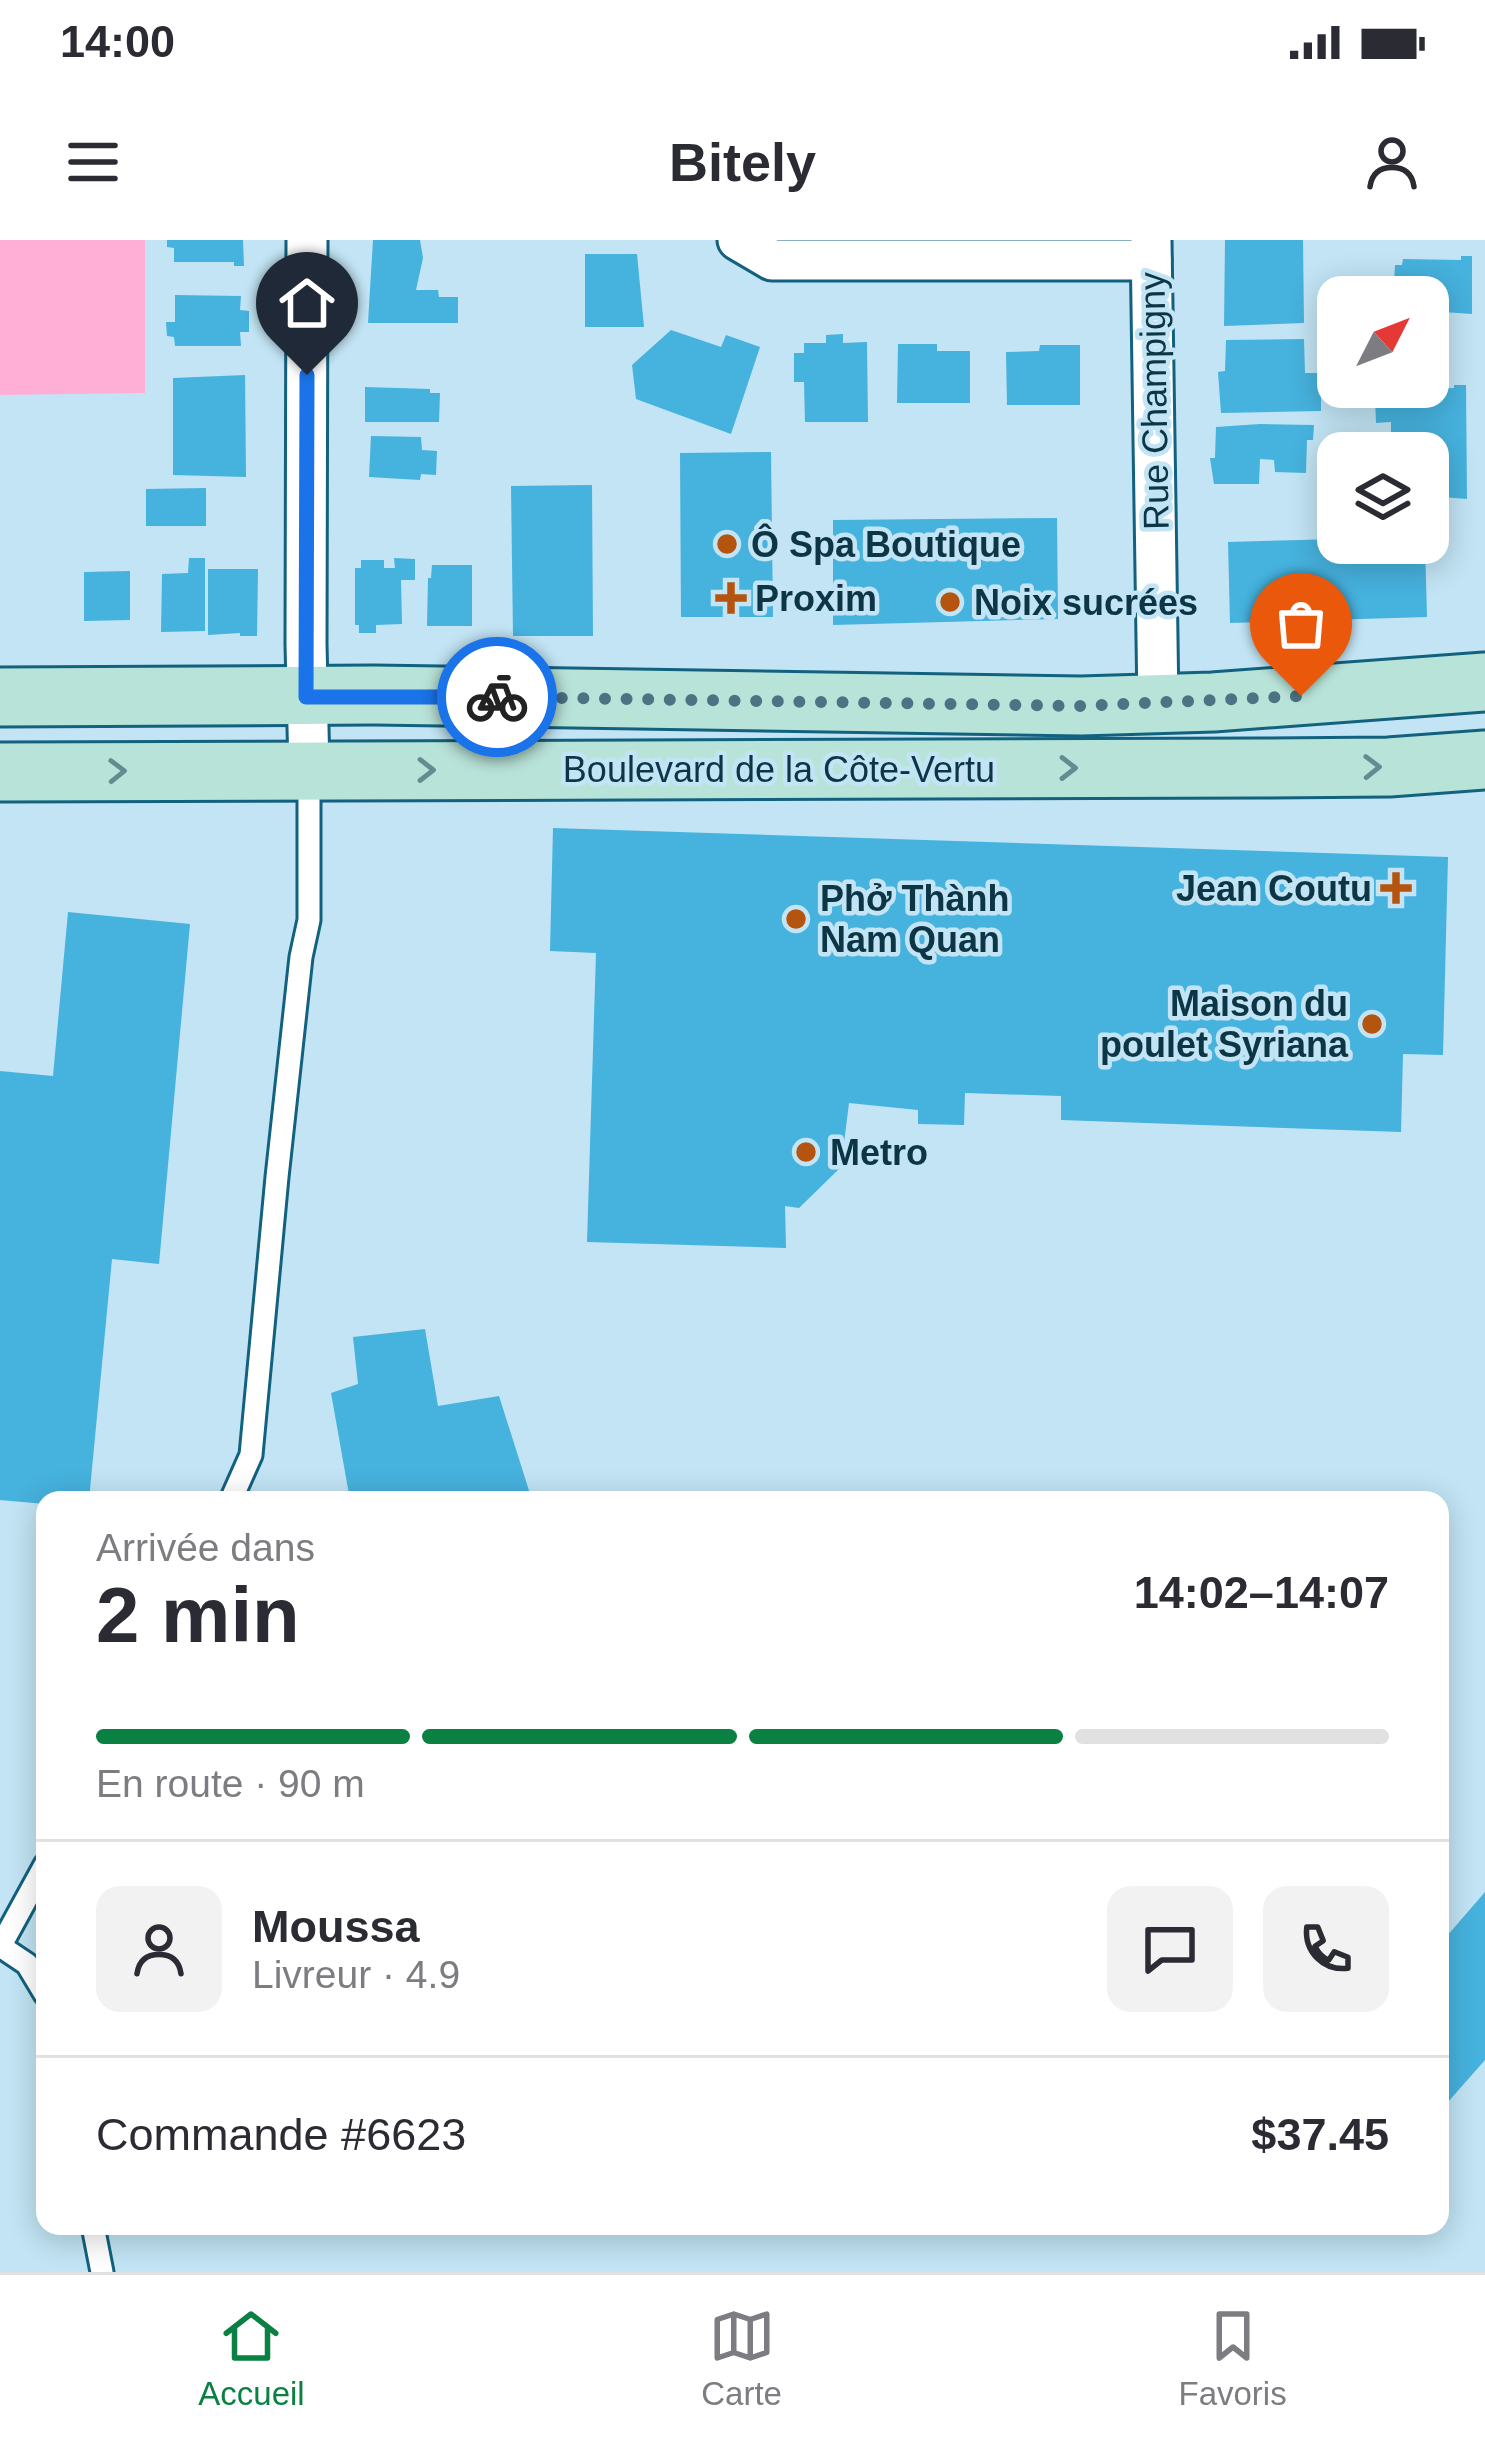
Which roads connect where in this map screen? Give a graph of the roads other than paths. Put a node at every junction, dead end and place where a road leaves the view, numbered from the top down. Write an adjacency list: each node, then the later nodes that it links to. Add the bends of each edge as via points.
1 (308, 240): 6 (street)
2 (738, 240): 3 (street, via 772,260)
3 (1151, 250): 7 (street, Rue Champigny)
4 (1485, 682): 7 (main road, Boulevard de la Côte-Vertu)
5 (0, 697): 6 (main road, Boulevard de la Côte-Vertu)
6 (306, 697): 7 (main road, Boulevard de la Côte-Vertu); 9 (street)
7 (1158, 705)
8 (1485, 760): 9 (main road, Boulevard de la Côte-Vertu, one-way to 8, via 1302,768)
9 (309, 769): 10 (main road, Boulevard de la Côte-Vertu, one-way to 9); 11 (lane, via 310,920 251,1456)
10 (0, 772)
11 (235, 1491)
12 (36, 1882): 13 (lane)
13 (1, 1947): 14 (lane)
14 (36, 1979)
15 (95, 2235): 16 (lane)
16 (102, 2272)

